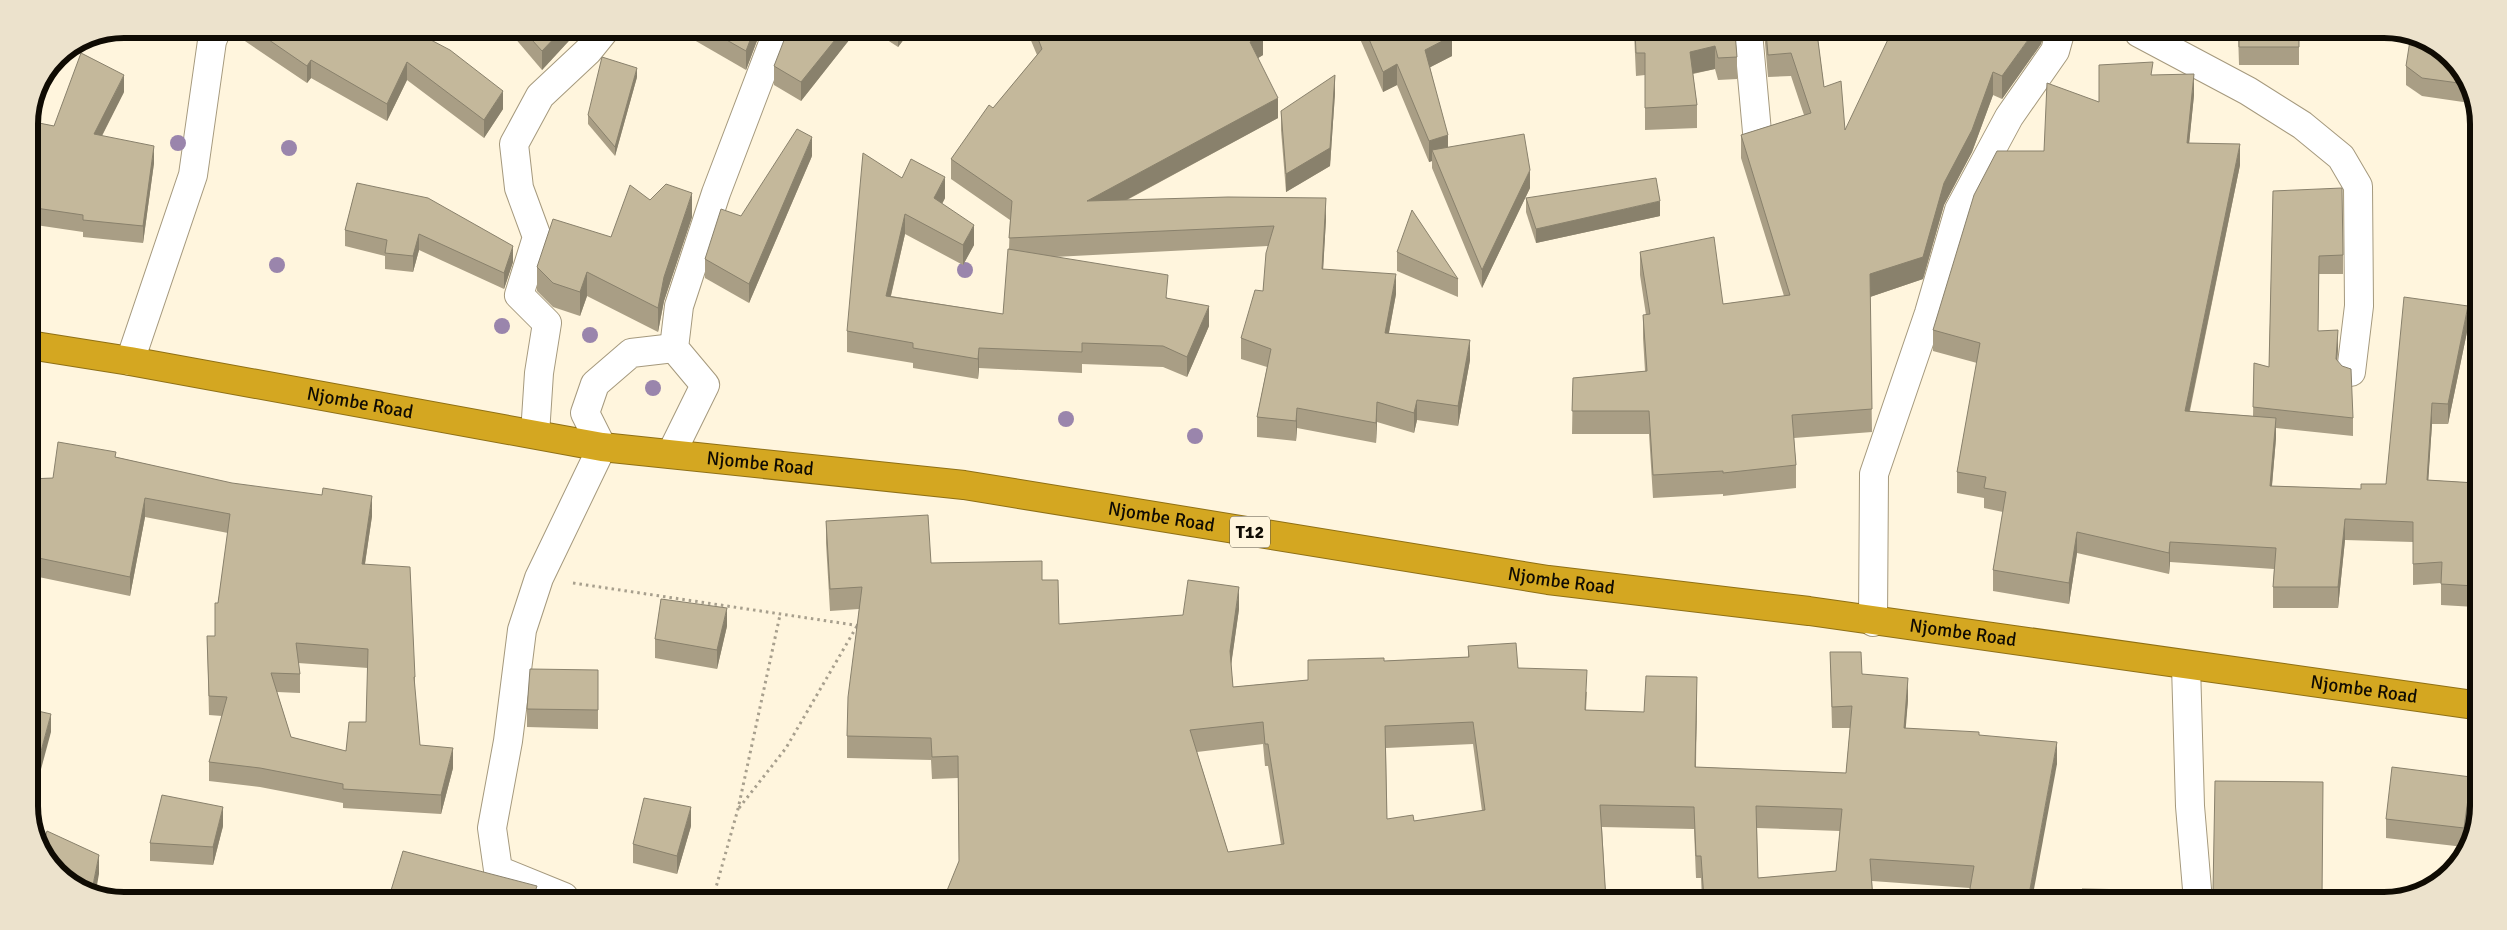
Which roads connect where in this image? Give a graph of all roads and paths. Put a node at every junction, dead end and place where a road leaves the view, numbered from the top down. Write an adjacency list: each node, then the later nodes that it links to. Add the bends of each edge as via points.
1 (214, 38): 10 (street, via 193,175)
2 (599, 38): 12 (street, via 540,96 514,144 518,188 537,237 519,295 547,323 538,373)
3 (775, 38): 9 (street, via 716,193 679,306)
4 (1749, 38): 7 (street)
5 (2059, 38): 17 (street, via 2055,51 2009,117 1959,210 1929,313 1874,474)
6 (2148, 38): 11 (street, via 2248,91 2302,125 2341,157 2358,186 2360,306)
7 (1757, 132)
8 (38, 346): 10 (highway, Njombe Road / T12)
9 (674, 348): 13 (street, via 631,353 595,384 584,413); 14 (street, via 704,385)
10 (130, 361): 12 (highway, Njombe Road / T12)
11 (2351, 372)
12 (535, 434): 13 (highway, Njombe Road / T12)
13 (602, 447): 14 (highway, Njombe Road / T12); 15 (street)
14 (671, 454): 17 (highway, Njombe Road / T12, via 964,485 1548,580 1800,610)
15 (539, 578): 16 (path); 23 (street, via 522,630 508,742 492,828 498,870)
16 (780, 615): 18 (path); 22 (path)
17 (1873, 622): 20 (highway, Njombe Road / T12)
18 (857, 626): 19 (path); 22 (path, via 786,748)
19 (866, 626)
20 (2186, 665): 21 (highway, Njombe Road / T12); 25 (street, via 2190,806)
21 (2470, 704)
22 (738, 809): 24 (path)
23 (552, 892)
24 (715, 892)
25 (2197, 892)

